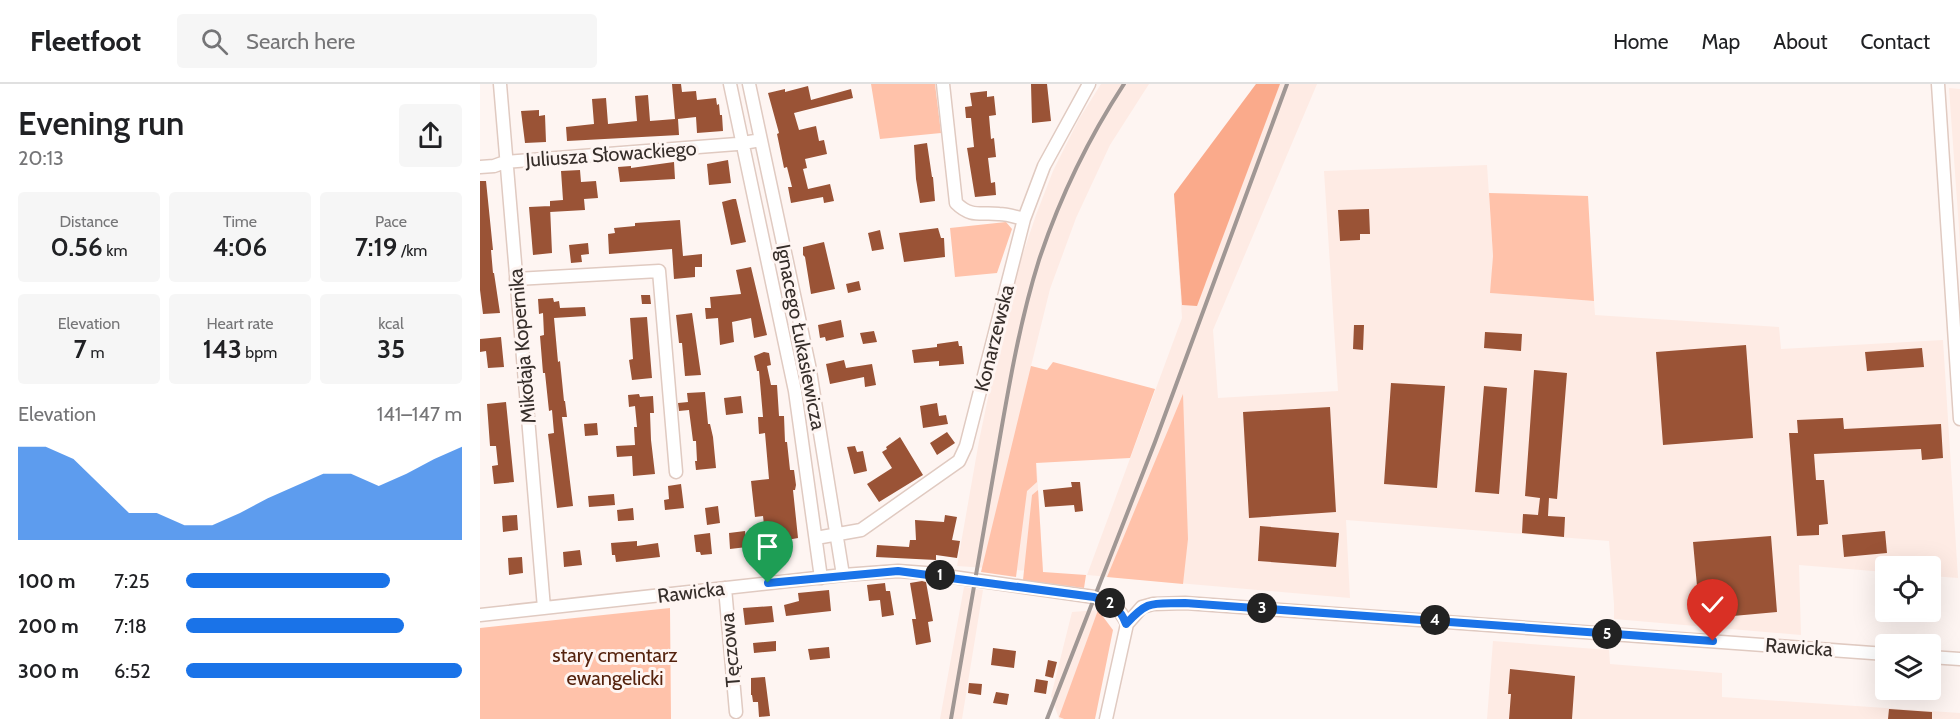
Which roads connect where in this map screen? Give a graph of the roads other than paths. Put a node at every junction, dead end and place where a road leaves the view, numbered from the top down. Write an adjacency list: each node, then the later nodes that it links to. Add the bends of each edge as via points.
1 (500, 84): 9 (street, Mikołaja Kopernika)
2 (730, 84): 8 (street, Ignacego Łukasiewicza)
3 (749, 84): 7 (street, Ignacego Łukasiewicza)
4 (943, 84): 11 (street, via 956,203 974,214)
5 (1089, 84): 11 (street, Konarzewska, via 1044,166)
6 (1938, 84): 15 (street)
7 (761, 140): 8 (street); 13 (street, Ignacego Łukasiewicza)
8 (742, 143): 9 (street, Juliusza Słowackiego); 14 (street, Ignacego Łukasiewicza)
9 (506, 162): 10 (street, Juliusza Słowackiego); 12 (street, Mikołaja Kopernika)
10 (480, 167)
11 (1024, 219): 17 (street, Konarzewska, via 959,461 863,529)
12 (516, 279): 16 (street, via 658,271); 22 (street, Mikołaja Kopernika)
13 (812, 379): 14 (street); 17 (street, Ignacego Łukasiewicza)
14 (794, 383): 18 (street, Ignacego Łukasiewicza)
15 (1960, 419)
16 (676, 472)
17 (837, 535): 18 (street); 19 (street, Ignacego Łukasiewicza)
18 (816, 538): 20 (street, Ignacego Łukasiewicza)
19 (843, 575): 20 (street, Rawicka); 24 (street, Rawicka, via 925,573 1094,597 1113,604)
20 (821, 578): 21 (street, Rawicka)
21 (725, 588): 22 (street, Rawicka); 28 (street, Tęczowa)
22 (544, 608): 23 (street, Rawicka)
23 (480, 615)
24 (1126, 624): 25 (street, Rawicka, via 1142,607 1185,603); 29 (street)
25 (1875, 653)
26 (1941, 658): 27 (street)
27 (1960, 659)
28 (736, 712)
29 (1106, 719)

